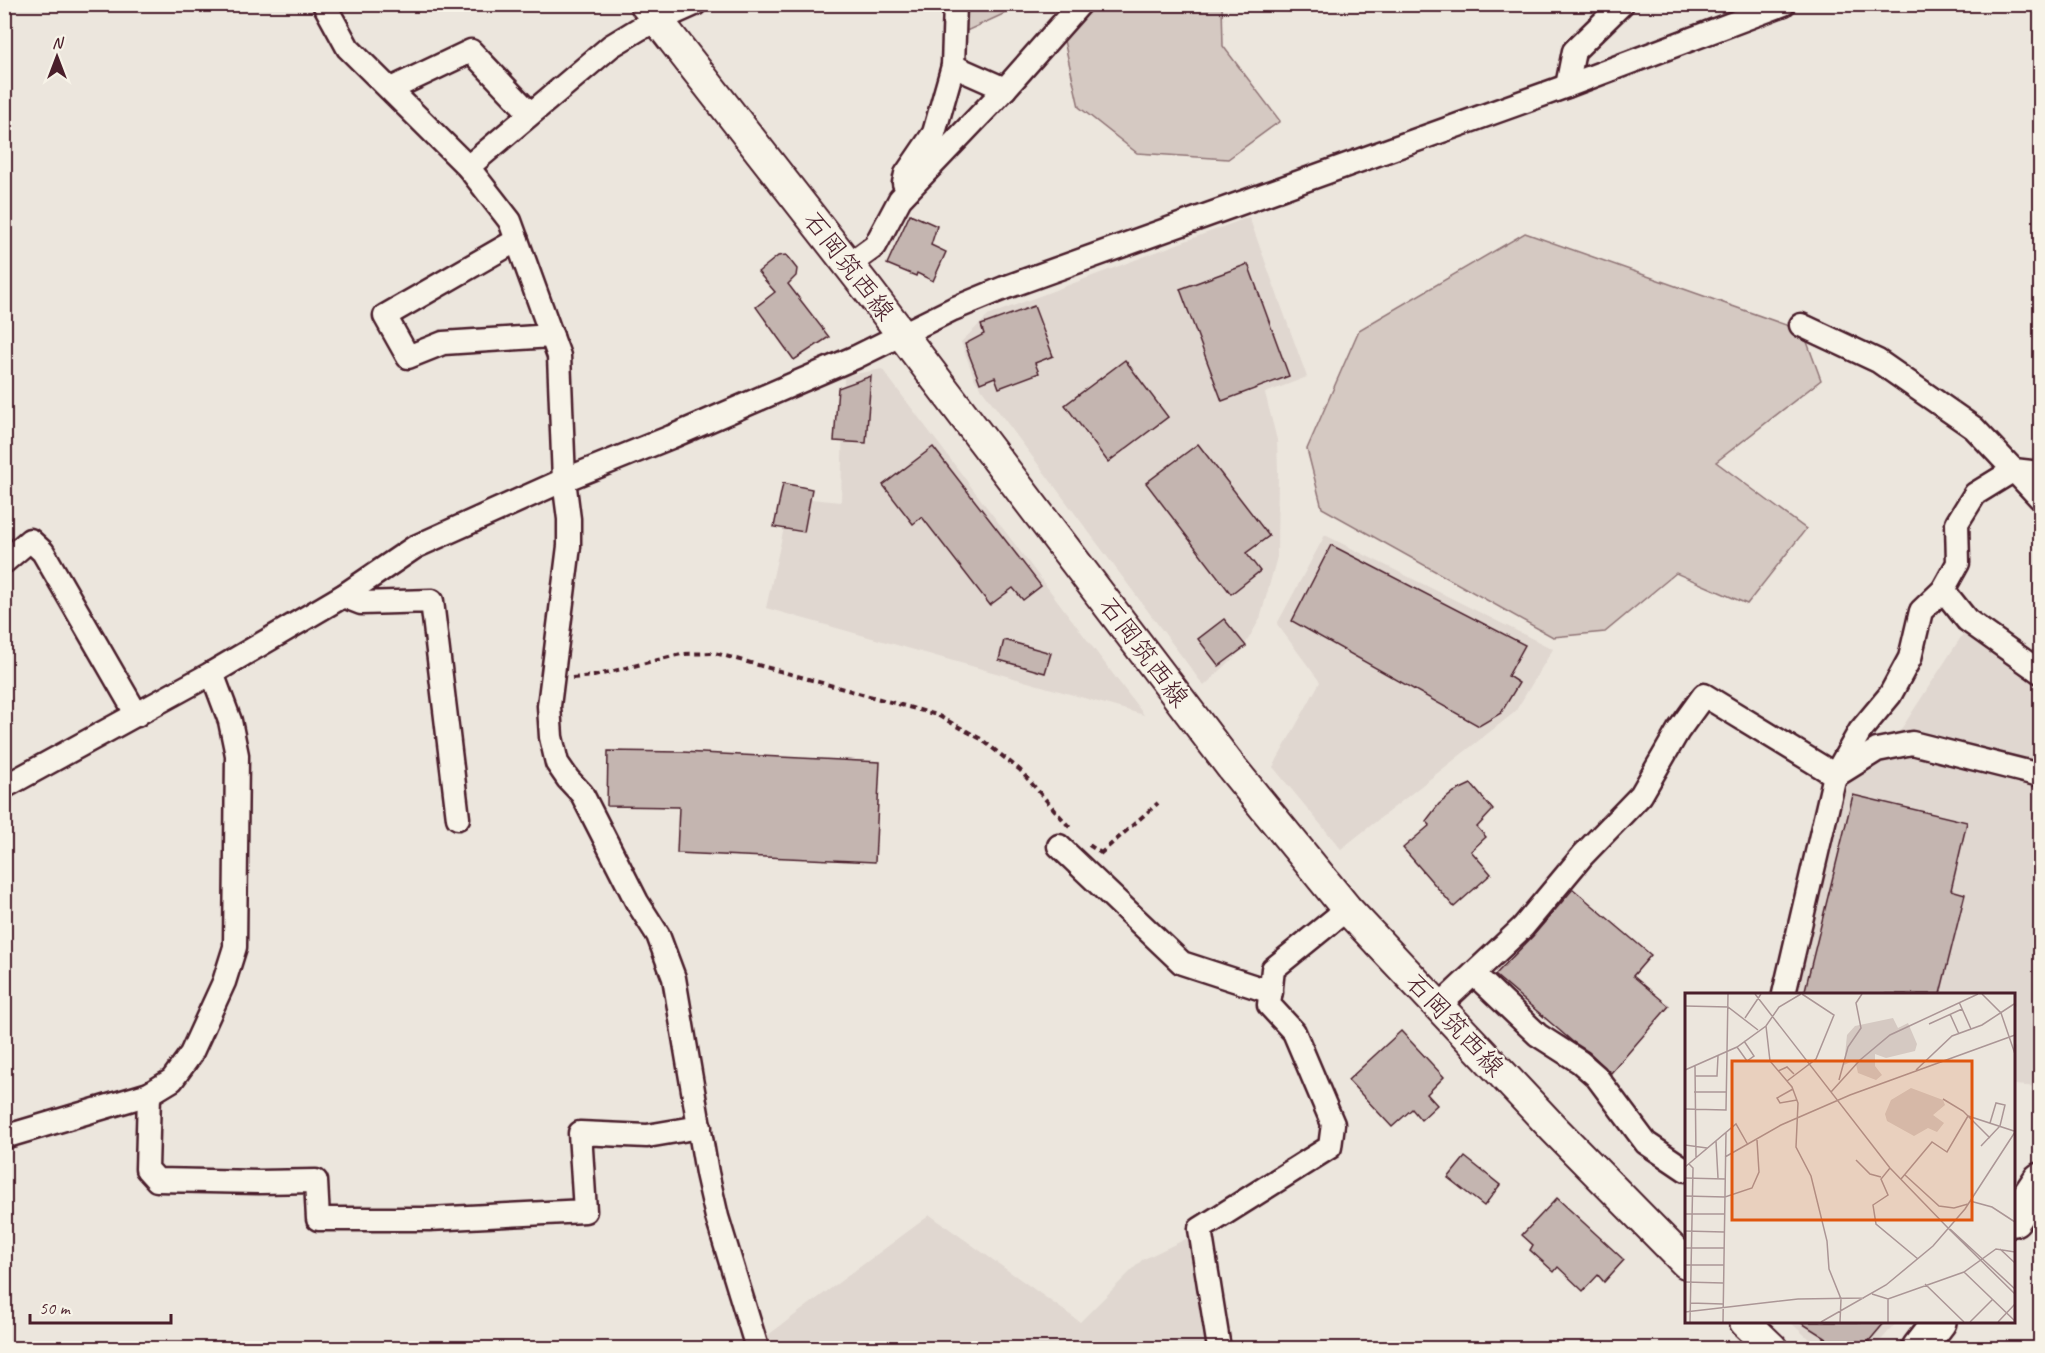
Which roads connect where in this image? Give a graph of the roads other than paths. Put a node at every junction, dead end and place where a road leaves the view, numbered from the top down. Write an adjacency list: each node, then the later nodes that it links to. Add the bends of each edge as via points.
1 (324, 4): 10 (street, via 348,48)
2 (695, 4): 7 (street)
3 (955, 4): 8 (street)
4 (1080, 4): 11 (street)
5 (1622, 4): 9 (street, via 1574,51)
6 (1784, 4): 9 (street)
7 (651, 13): 13 (street, via 639,29 611,46); 16 (main road, 石岡筑西線)
8 (953, 66): 11 (street); 14 (street, via 934,133 906,174)
9 (1567, 86): 18 (street, via 1004,288)
10 (391, 89): 12 (street, via 471,51); 13 (street)
11 (1005, 89): 14 (street)
12 (527, 110)
13 (468, 167): 15 (street, via 510,221)
14 (900, 199): 16 (street, via 875,246)
15 (518, 240): 19 (street); 19 (street, via 385,316 408,357 443,343)
16 (849, 265): 18 (main road, 石岡筑西線)
17 (1801, 325): 20 (street, via 1878,361 1974,428)
18 (903, 335): 22 (street); 35 (main road, 石岡筑西線, via 1232,768)
19 (552, 336): 22 (street, via 560,356)
20 (2014, 470): 21 (street); 23 (street); 25 (street, via 1975,494 1957,523 1958,563)
21 (2040, 473)
22 (564, 480): 26 (street, via 415,548); 41 (street, via 569,546 551,679 551,737 557,763 582,794 658,935 671,968)
23 (2040, 498)
24 (4, 562): 29 (street, via 30,540 43,552)
25 (1943, 590): 27 (street, via 1967,620); 31 (street, via 1921,611 1910,658 1890,694 1860,731)
26 (343, 597): 28 (street); 33 (street, via 361,603 432,602)
27 (2040, 672)
28 (212, 673): 29 (street); 40 (street, via 230,721 237,754 235,947 224,982 191,1054 172,1080)
29 (137, 715): 32 (street)
30 (2040, 775): 31 (street, via 1912,743 1877,750)
31 (1835, 776): 36 (street, via 1704,694 1641,795 1583,855 1523,927); 38 (street)
32 (4, 787)
33 (459, 818)
34 (1068, 841): 37 (street, via 1083,868 1182,963)
35 (1347, 909): 37 (street, via 1273,969); 39 (main road, 石岡筑西線)
36 (1474, 974): 39 (street); 43 (street, via 1538,1035 1596,1076 1646,1143)
37 (1271, 992): 48 (street, via 1269,1005 1294,1032 1333,1124 1330,1148 1200,1229)
38 (1784, 993)
39 (1438, 1006): 44 (main road, 石岡筑西線)
40 (149, 1094): 41 (street, via 147,1169 158,1180 316,1180 318,1219 429,1219 585,1210 580,1133 647,1136); 42 (street)
41 (700, 1127): 47 (street, via 717,1217)
42 (4, 1137)
43 (1685, 1169)
44 (1685, 1262)
45 (1746, 1323): 49 (main road)
46 (1939, 1323): 50 (highway)
47 (758, 1348)
48 (1219, 1348)
49 (1772, 1348)
50 (1919, 1348)

